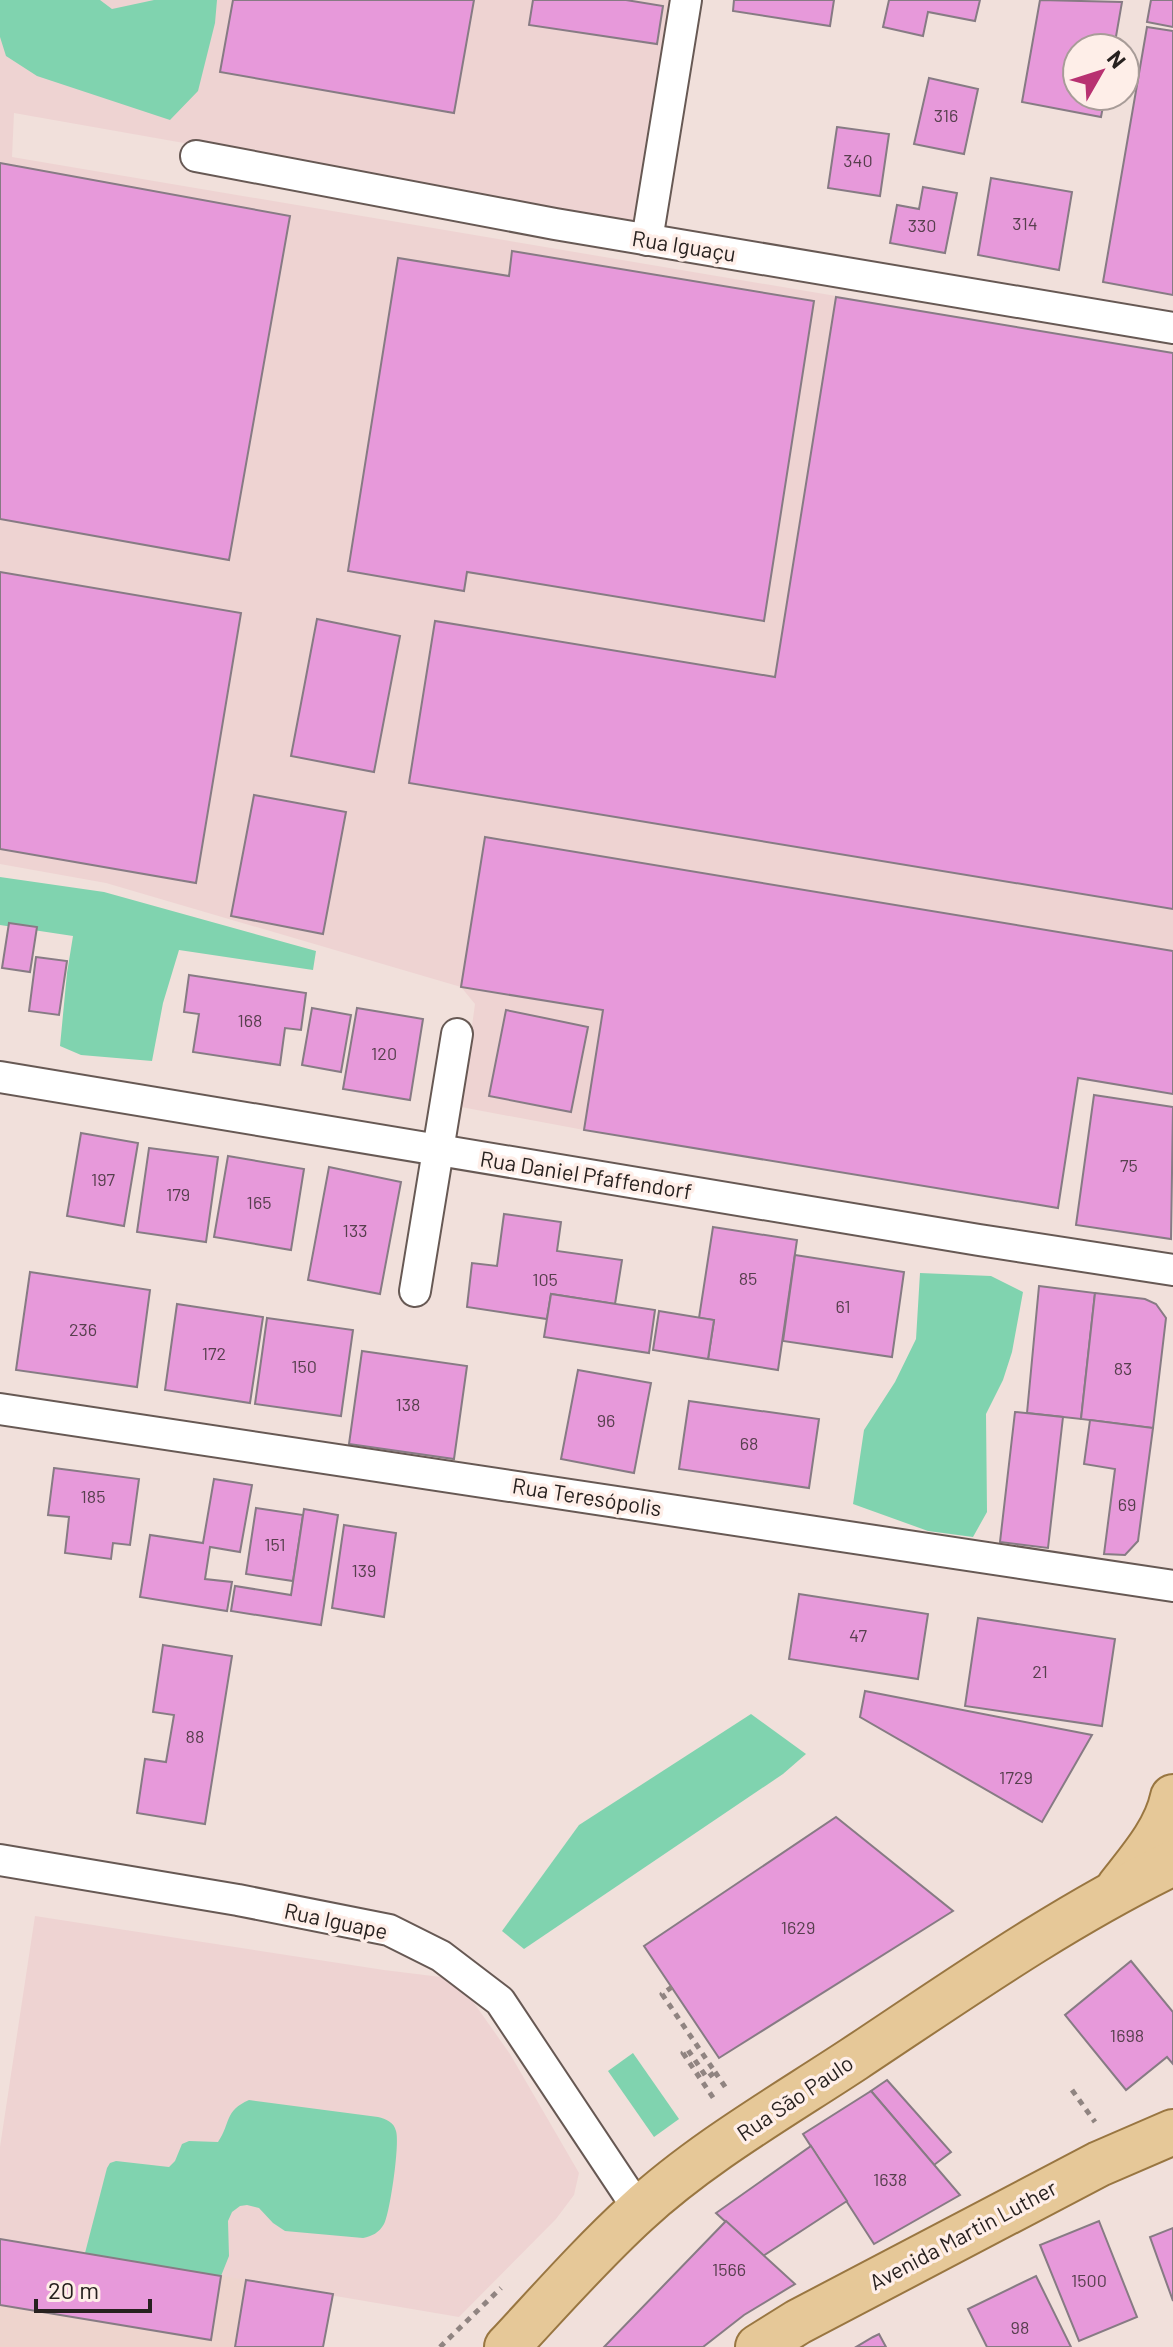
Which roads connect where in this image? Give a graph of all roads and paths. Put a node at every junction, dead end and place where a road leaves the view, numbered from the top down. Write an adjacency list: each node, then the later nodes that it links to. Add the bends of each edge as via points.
1 (686, 0): 3 (street)
2 (196, 156): 3 (street, Rua Iguaçu)
3 (647, 240): 4 (street, Rua Iguaçu)
4 (1173, 328)
5 (457, 1034): 7 (street)
6 (0, 1077): 7 (street, Rua Daniel Pfaffendorf)
7 (437, 1151): 8 (street, Rua Daniel Pfaffendorf); 9 (street)
8 (1173, 1270)
9 (415, 1291)
10 (0, 1409): 11 (street, Rua Teresópolis)
11 (1173, 1586)
12 (1173, 1797): 15 (main road, Rua São Paulo, via 1152,1844)
13 (0, 1860): 23 (street, Rua Iguape, via 389,1930 441,1956 500,2001)
14 (1173, 1863): 15 (main road, Rua São Paulo)
15 (1116, 1891): 23 (main road, Rua São Paulo, via 717,2149)
16 (672, 1987): 17 (path, via 662,1994)
17 (715, 2072): 19 (path); 20 (path, via 707,2078 688,2050 683,2053)
18 (1072, 2090): 21 (path)
19 (732, 2097)
20 (719, 2106)
21 (1095, 2122)
22 (1173, 2132): 25 (main road, Avenida Martin Luther, via 1099,2164)
23 (639, 2210): 24 (main road, Rua São Paulo)
24 (507, 2347)
25 (758, 2347)

